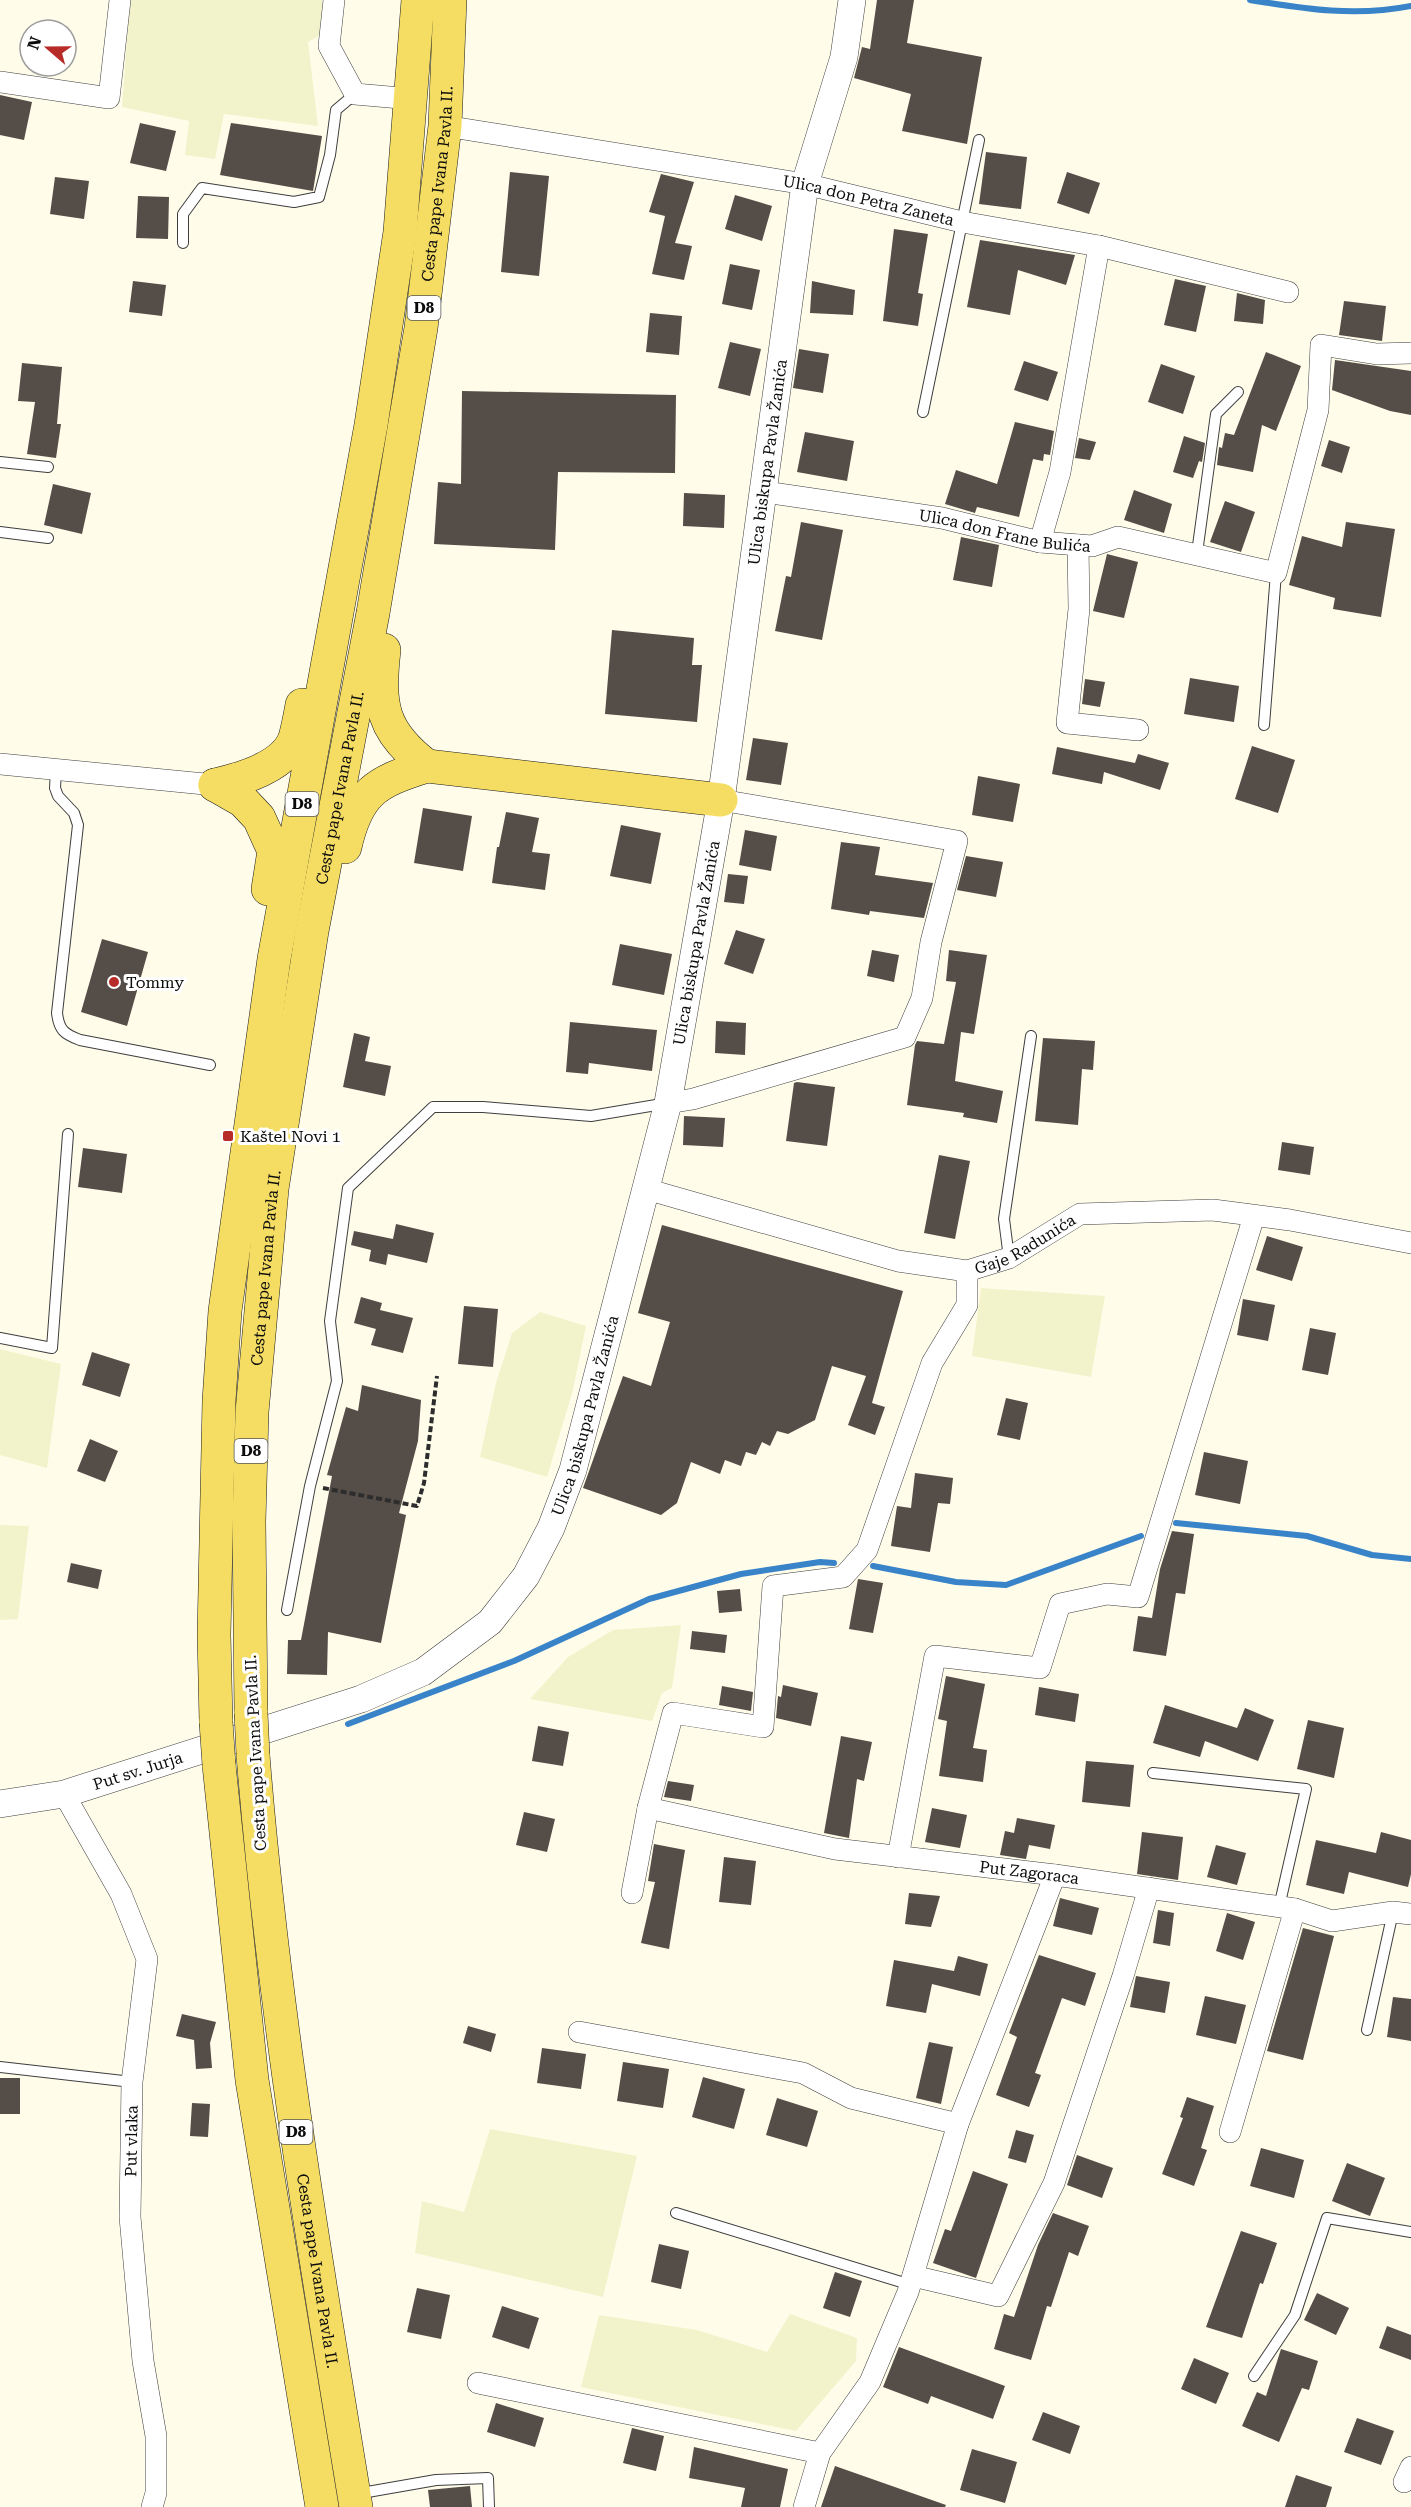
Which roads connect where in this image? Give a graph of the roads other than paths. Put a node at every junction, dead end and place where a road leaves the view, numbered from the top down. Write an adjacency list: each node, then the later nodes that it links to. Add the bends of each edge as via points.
1 (120, 0): 6 (street, via 109,98)
2 (334, 0): 7 (street, via 329,46)
3 (418, 0): 8 (main road, Cesta pape Ivana Pavla II. / D8)
4 (450, 0): 9 (main road, Cesta pape Ivana Pavla II. / D8)
5 (852, 0): 11 (street, Ulica biskupa Pavla Žanića, via 844,57)
6 (0, 82)
7 (355, 94): 8 (street); 13 (lane, via 336,110 319,197 294,201 202,188 183,214)
8 (411, 99): 29 (main road, Cesta pape Ivana Pavla II. / D8, via 400,232)
9 (445, 126): 11 (street, Ulica don Petra Zaneta); 28 (main road, Cesta pape Ivana Pavla II. / D8, via 421,328)
10 (979, 140): 12 (lane)
11 (805, 184): 12 (street, Ulica don Petra Zaneta); 21 (street, Ulica biskupa Pavla Žanića)
12 (962, 222): 14 (street, Ulica don Petra Zaneta); 18 (lane)
13 (183, 243)
14 (1099, 246): 15 (street, Ulica don Petra Zaneta); 24 (street, via 1060,472)
15 (1288, 292)
16 (1411, 354): 27 (street, via 1377,354 1321,345 1318,410)
17 (1238, 392): 26 (lane, via 1216,414)
18 (923, 412)
19 (0, 462): 20 (lane)
20 (48, 467)
21 (765, 492): 24 (street, Ulica don Frane Bulića, via 942,518); 36 (street, Ulica biskupa Pavla Žanića)
22 (0, 532): 23 (lane)
23 (48, 538)
24 (1040, 542): 25 (street, Ulica don Frane Bulića)
25 (1077, 545): 26 (street, Ulica don Frane Bulića, via 1092,546 1118,537); 31 (street, via 1079,609 1067,723)
26 (1197, 553): 27 (street, Ulica don Frane Bulića)
27 (1276, 573): 30 (lane)
28 (373, 613): 33 (main road, via 384,648 380,685 387,724 405,749); 37 (main road, Cesta pape Ivana Pavla II. / D8)
29 (331, 648): 35 (main road, via 307,681 294,740 273,763 246,778); 38 (main road, Cesta pape Ivana Pavla II. / D8)
30 (1264, 725)
31 (1138, 730)
32 (0, 764): 34 (street)
33 (427, 766): 36 (main road); 37 (main road, via 400,774 371,791 359,805 331,909)
34 (56, 770): 35 (street); 40 (lane, via 58,796 74,813 78,825 58,1024 64,1034 80,1040)
35 (215, 785): 38 (main road, via 243,801 259,818 273,851 262,924)
36 (721, 800): 41 (street, Ulica biskupa Pavla Žanića); 41 (street, via 957,840 931,942 922,998 905,1037)
37 (312, 931): 50 (main road, Cesta pape Ivana Pavla II. / D8, via 272,1189 252,1412 249,1545)
38 (274, 959): 72 (main road, Cesta pape Ivana Pavla II. / D8, bridge, via 225,1311 214,1635 219,1765 252,2080)
39 (1031, 1036): 46 (lane, via 1004,1219)
40 (210, 1065)
41 (668, 1103): 43 (street, Ulica biskupa Pavla Žanića); 49 (lane, via 591,1116 433,1107 348,1188 330,1321 337,1381 310,1486)
42 (68, 1134): 48 (lane, via 52,1348)
43 (646, 1189): 47 (street, Gaje Radunića, via 898,1261); 50 (street, Ulica biskupa Pavla Žanića, via 573,1470 551,1528 526,1576 490,1622 423,1672 361,1699)
44 (1254, 1215): 45 (street, Gaje Radunića); 46 (street, Gaje Radunića, via 1213,1210 1080,1214); 55 (street, via 1138,1597 1107,1594 1060,1604 1040,1668 935,1656)
45 (1411, 1243)
46 (1009, 1258): 47 (street, Gaje Radunića)
47 (967, 1271): 54 (street, via 967,1305 932,1363 867,1550 843,1577 773,1586 763,1727 673,1713)
48 (0, 1338)
49 (287, 1610)
50 (262, 1719): 52 (street, Put sv. Jurja); 74 (main road, Cesta pape Ivana Pavla II. / D8, bridge, via 253,1755 263,1883 291,2099)
51 (1153, 1773): 59 (lane, via 1306,1789)
52 (64, 1794): 53 (street, Put sv. Jurja); 64 (street, Put vlaka, via 121,1894 147,1959)
53 (0, 1804)
54 (648, 1808): 55 (street, Put Zagoraca, via 835,1849); 58 (street)
55 (898, 1857): 56 (street, Put Zagoraca)
56 (1055, 1875): 57 (street, Put Zagoraca); 65 (street)
57 (1149, 1888): 59 (street, Put Zagoraca); 69 (street, via 1054,2183 998,2296)
58 (632, 1893)
59 (1287, 1908): 60 (street, Put Zagoraca, via 1332,1921); 66 (street)
60 (1402, 1913): 61 (lane)
61 (1366, 2030)
62 (579, 2032): 65 (street, via 803,2073 851,2098)
63 (0, 2067): 64 (lane)
64 (132, 2082): 75 (street, Put vlaka, via 130,2217 143,2361 156,2436 156,2493)
65 (958, 2124): 69 (street)
66 (1230, 2132)
67 (676, 2213): 69 (lane)
68 (1411, 2232): 70 (lane, via 1327,2218 1295,2315)
69 (912, 2280): 73 (street, via 870,2382)
70 (1254, 2376)
71 (478, 2383): 73 (street)
72 (307, 2423): 76 (main road); 77 (main road, Cesta pape Ivana Pavla II. / D8)
73 (820, 2452): 79 (street)
74 (355, 2501): 78 (lane, via 436,2480 488,2478)
75 (152, 2507)
76 (304, 2507)
77 (322, 2507)
78 (489, 2507)
79 (804, 2507)

